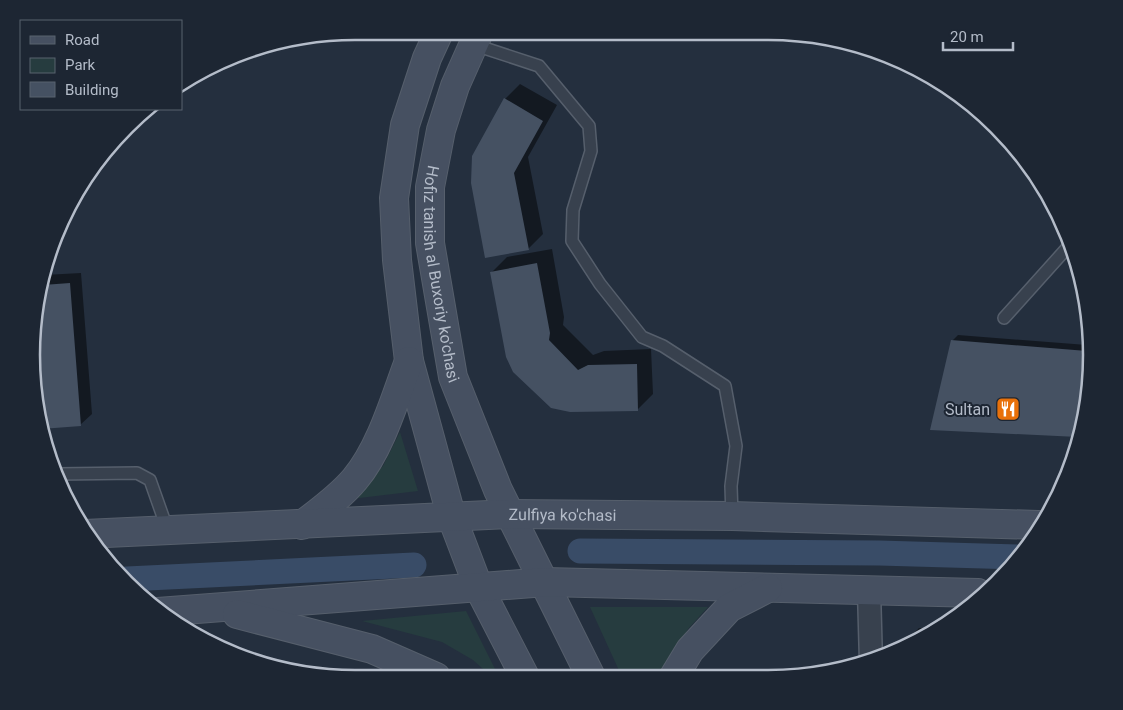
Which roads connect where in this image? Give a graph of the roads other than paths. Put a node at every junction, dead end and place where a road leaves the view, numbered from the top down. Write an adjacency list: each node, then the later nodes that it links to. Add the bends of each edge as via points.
1 (435, 40): 6 (main road, via 405,125 394,198 397,260)
2 (475, 40): 8 (main road, Hofiz tanish al Buxoriy ko'chasi, via 454,86 434,158 430,187 430,243 453,377)
3 (480, 40): 10 (lane, via 539,66 589,126 592,151 573,210 572,242 642,337 663,346 725,386 736,446 731,486)
4 (1065, 250): 5 (lane)
5 (1004, 318)
6 (409, 361): 9 (main road); 11 (main road, via 383,431 356,478)
7 (63, 474): 13 (lane, via 138,473 150,480)
8 (510, 514): 9 (main road, Zulfiya ko'chasi); 10 (main road, Zulfiya ko'chasi); 15 (main road, Hofiz tanish al Buxoriy ko'chasi)
9 (451, 515): 11 (main road, Zulfiya ko'chasi); 16 (main road)
10 (732, 516): 12 (main road, Zulfiya ko'chasi)
11 (302, 525): 13 (main road, Zulfiya ko'chasi)
12 (1033, 525)
13 (168, 531): 14 (main road, Zulfiya ko'chasi)
14 (96, 534)
15 (546, 582): 16 (main road); 17 (main road); 25 (main road, Hofiz tanish al Buxoriy ko'chasi)
16 (478, 586): 20 (main road); 24 (main road)
17 (770, 587): 18 (main road); 26 (main road, via 729,608 690,650)
18 (870, 591): 19 (main road); 22 (street)
19 (975, 593)
20 (216, 609): 21 (main road); 23 (main road, via 372,649)
21 (172, 611)
22 (871, 652)
23 (422, 670)
24 (520, 670)
25 (588, 670)
26 (678, 670)

